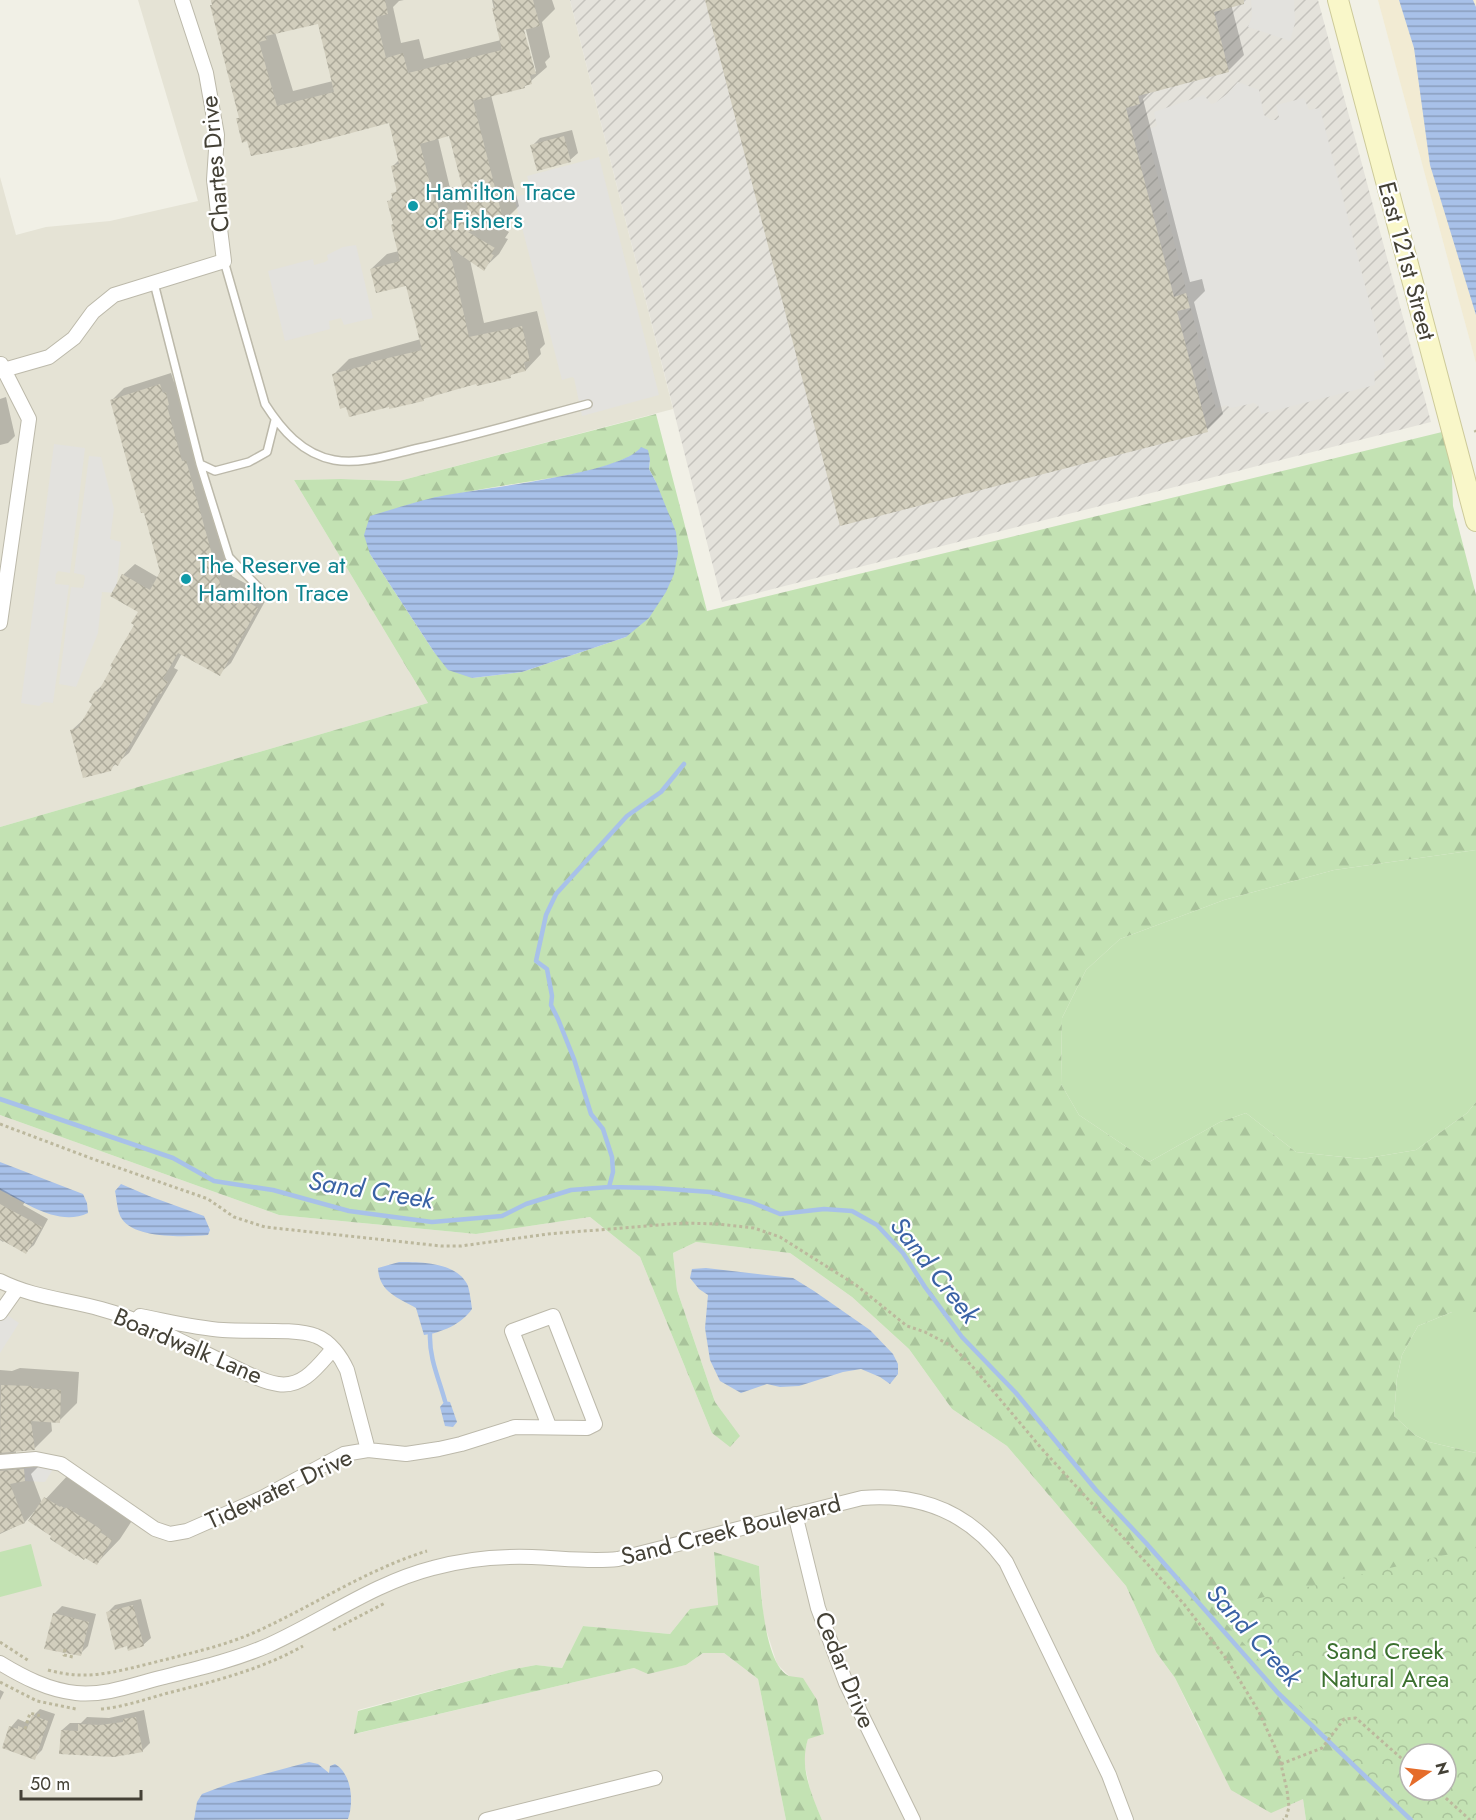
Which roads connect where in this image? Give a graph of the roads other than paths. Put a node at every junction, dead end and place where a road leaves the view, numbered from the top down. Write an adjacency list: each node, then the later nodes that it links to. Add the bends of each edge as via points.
1 (182, 0): 3 (street, Chartes Drive, via 206,73 217,135 214,180)
2 (1338, 0): 9 (street, East 121st Street)
3 (224, 261): 4 (street); 7 (lane, via 265,404)
4 (154, 282): 5 (street, via 114,295 93,312 74,338 50,357); 8 (lane)
5 (2, 368): 11 (street, via 29,419)
6 (588, 404): 7 (lane, via 359,462 315,454 292,439)
7 (275, 420): 8 (lane, via 267,452 249,462 215,471)
8 (200, 464): 10 (lane, via 229,557)
9 (1476, 521)
10 (262, 591)
11 (0, 623)
12 (0, 1281): 13 (street, Boardwalk Lane)
13 (17, 1289): 14 (street, Boardwalk Lane); 15 (street)
14 (101, 1309): 16 (street, Boardwalk Lane, via 221,1330 301,1333 316,1336); 16 (street, Boardwalk Lane, via 278,1384 299,1382)
15 (0, 1313)
16 (333, 1349): 18 (street, Boardwalk Lane, via 347,1370)
17 (549, 1426): 17 (street, Tidewater Drive, via 512,1331 553,1316 595,1424 579,1429); 18 (street, Tidewater Drive, via 515,1427 461,1444 406,1454)
18 (368, 1450): 19 (street, Tidewater Drive, via 344,1454 236,1510 187,1532 170,1534 154,1529 61,1464 36,1459)
19 (0, 1462)
20 (795, 1514): 21 (street, Sand Creek Boulevard, via 618,1559 465,1560 432,1568 398,1579 269,1645 194,1670 110,1691 64,1691); 24 (street, Cedar Drive, via 818,1608 846,1683); 25 (street, Sand Creek Boulevard, via 887,1496 927,1504 964,1520 980,1532 1016,1578 1109,1775)
21 (0, 1663)
22 (655, 1778): 23 (street)
23 (486, 1820)
24 (913, 1820)
25 (1126, 1820)

